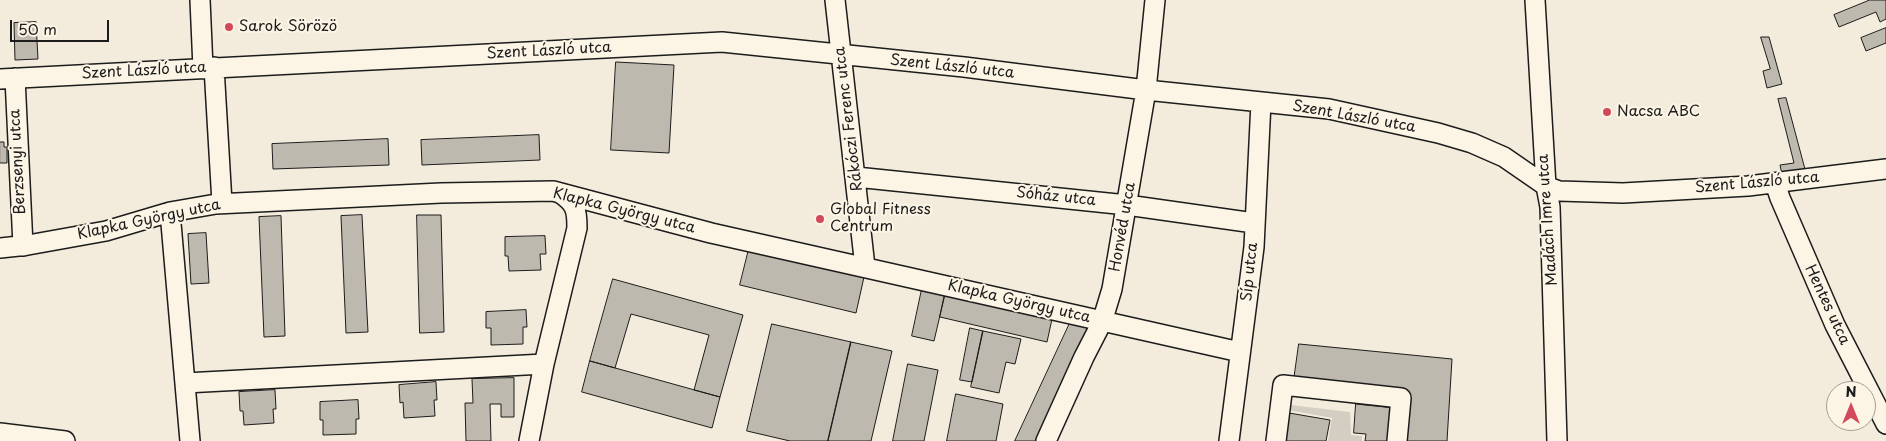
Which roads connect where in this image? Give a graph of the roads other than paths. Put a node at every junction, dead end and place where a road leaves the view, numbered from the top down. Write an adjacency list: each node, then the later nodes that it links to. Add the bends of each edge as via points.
1 (200, 0): 6 (street)
2 (835, 0): 5 (street, Rákóczi Ferenc utca)
3 (1155, 0): 8 (street, Honvéd utca)
4 (1535, 0): 13 (street, Madách Imre utca)
5 (840, 55): 6 (street, Szent László utca, via 722,42); 8 (street, Szent László utca); 11 (street, Rákóczi Ferenc utca)
6 (208, 68): 7 (street, Szent László utca); 15 (street)
7 (7, 79): 19 (street, Berzsenyi utca)
8 (1146, 90): 9 (street, Szent László utca); 16 (street, Honvéd utca)
9 (1261, 102): 13 (street, Szent László utca, via 1329,109 1472,143 1504,157); 18 (street, Síp utca)
10 (1886, 169): 12 (street, Szent László utca)
11 (856, 177): 16 (street, Sóház utca); 21 (street, Rákóczi Ferenc utca)
12 (1775, 183): 13 (street, Szent László utca, via 1623,193 1559,191); 26 (street, Hentes utca, via 1835,325)
13 (1546, 186): 35 (street, Madách Imre utca, via 1550,207)
14 (560, 193): 15 (street, Klapka György utca, via 441,194); 21 (street, Klapka György utca, via 711,233); 24 (street, via 577,211 577,228)
15 (222, 203): 17 (street, Klapka György utca)
16 (1127, 205): 18 (street, Sóház utca); 22 (street, Honvéd utca, via 1112,289)
17 (170, 212): 19 (street, Klapka György utca, via 106,231); 25 (street)
18 (1254, 223): 23 (street, Síp utca, via 1254,247)
19 (22, 246): 20 (street, Klapka György utca)
20 (0, 248)
21 (865, 267): 22 (street, Klapka György utca)
22 (1102, 322): 23 (street, Klapka György utca); 31 (street, Honvéd utca)
23 (1240, 352): 32 (street, Síp utca)
24 (544, 364): 25 (street); 30 (street)
25 (185, 383): 29 (street)
26 (1886, 424)
27 (0, 433): 28 (street)
28 (65, 441)
29 (190, 441)
30 (529, 441)
31 (1046, 441)
32 (1229, 441)
33 (1276, 441): 34 (street, via 1284,385 1401,398)
34 (1397, 441)
35 (1557, 441)

